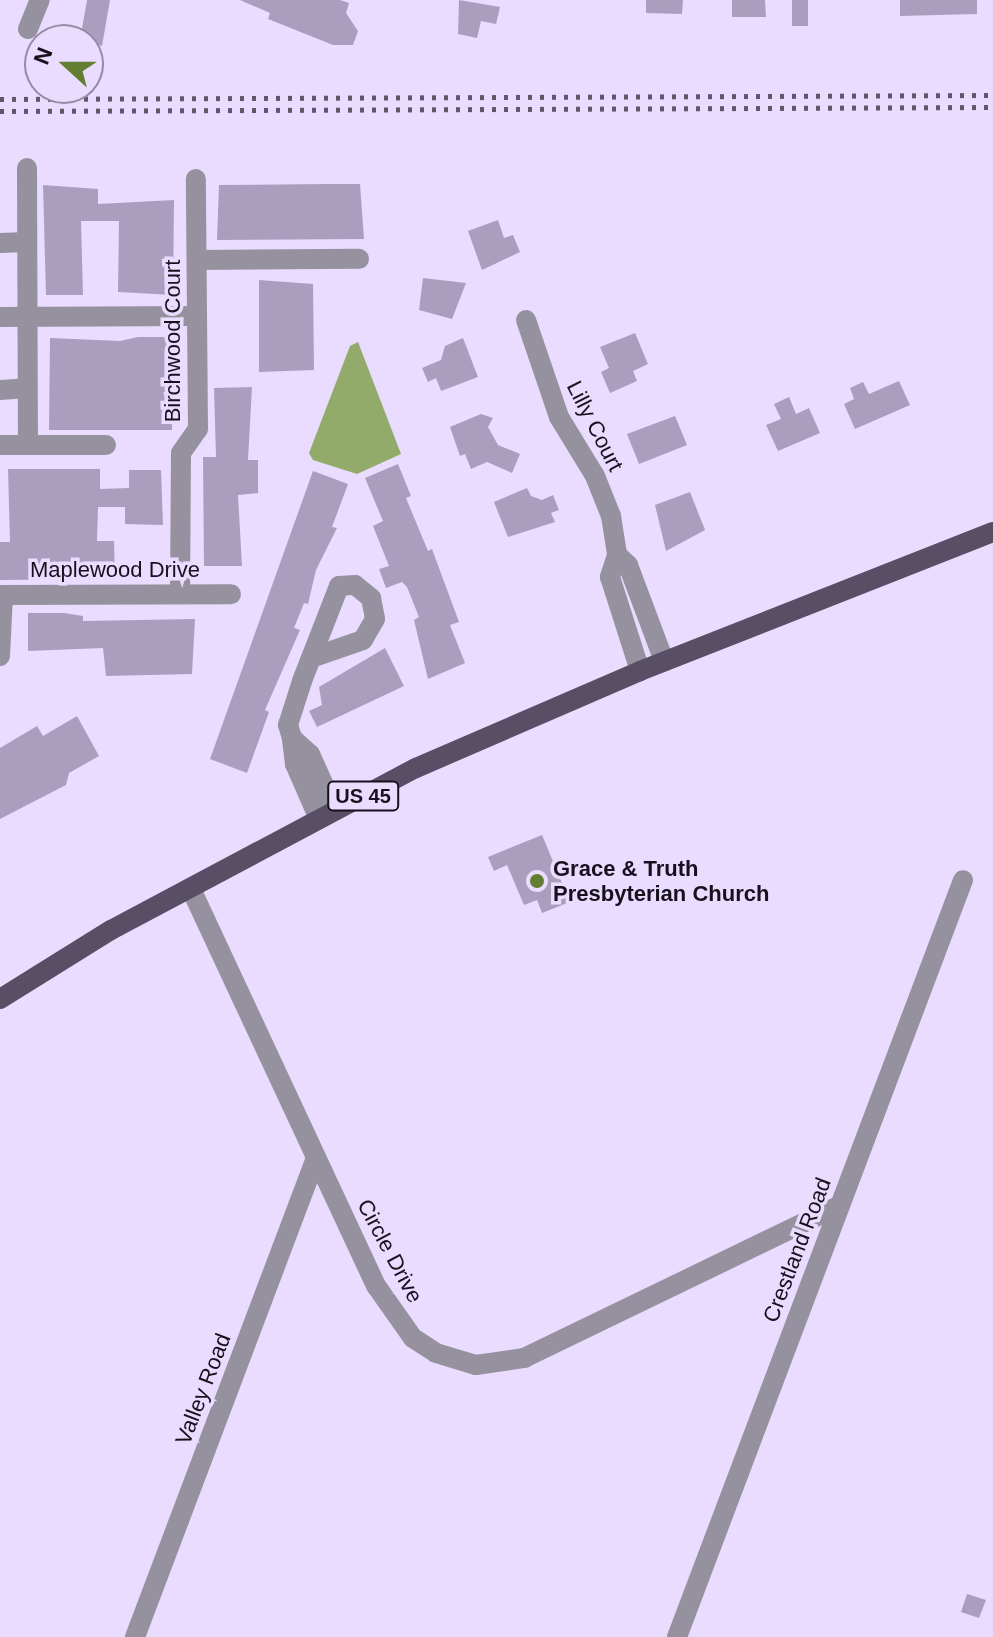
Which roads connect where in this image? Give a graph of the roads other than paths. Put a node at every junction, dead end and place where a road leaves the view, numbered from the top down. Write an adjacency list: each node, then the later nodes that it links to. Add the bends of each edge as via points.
1 (40, 0): 2 (street)
2 (30, 24)
3 (27, 168): 5 (street)
4 (196, 179): 8 (street, Birchwood Court)
5 (26, 242): 6 (street); 11 (street)
6 (0, 243)
7 (359, 259): 8 (street)
8 (197, 260): 9 (street, Birchwood Court)
9 (196, 316): 11 (street); 20 (street, Birchwood Court, via 198,429 181,453)
10 (0, 317): 11 (street)
11 (25, 317): 13 (street)
12 (526, 320): 19 (street, Lilly Court, via 559,417 595,476 611,516)
13 (27, 388): 14 (street); 15 (street)
14 (0, 390)
15 (28, 444): 16 (street); 17 (street)
16 (0, 445)
17 (106, 445)
18 (993, 532): 25 (main road, US 45)
19 (617, 555): 25 (street, Lilly Court, via 628,565); 26 (street, Lilly Court, via 610,577)
20 (180, 594): 21 (street, Maplewood Drive); 22 (street, Maplewood Drive)
21 (231, 594)
22 (1, 595): 23 (street)
23 (0, 656)
24 (311, 658): 27 (street, via 288,725 295,764)
25 (664, 661): 26 (main road, US 45)
26 (640, 671): 27 (main road, US 45, via 416,768)
27 (327, 814): 29 (main road, US 45)
28 (963, 880): 32 (street, Crestland Road)
29 (191, 889): 30 (main road, US 45); 31 (street, Circle Drive)
30 (0, 999)
31 (316, 1158): 32 (street, Circle Drive, via 377,1287 400,1323 436,1353 476,1365 524,1358); 33 (street, Valley Road)
32 (840, 1205): 34 (street, Crestland Road)
33 (135, 1637)
34 (677, 1637)

